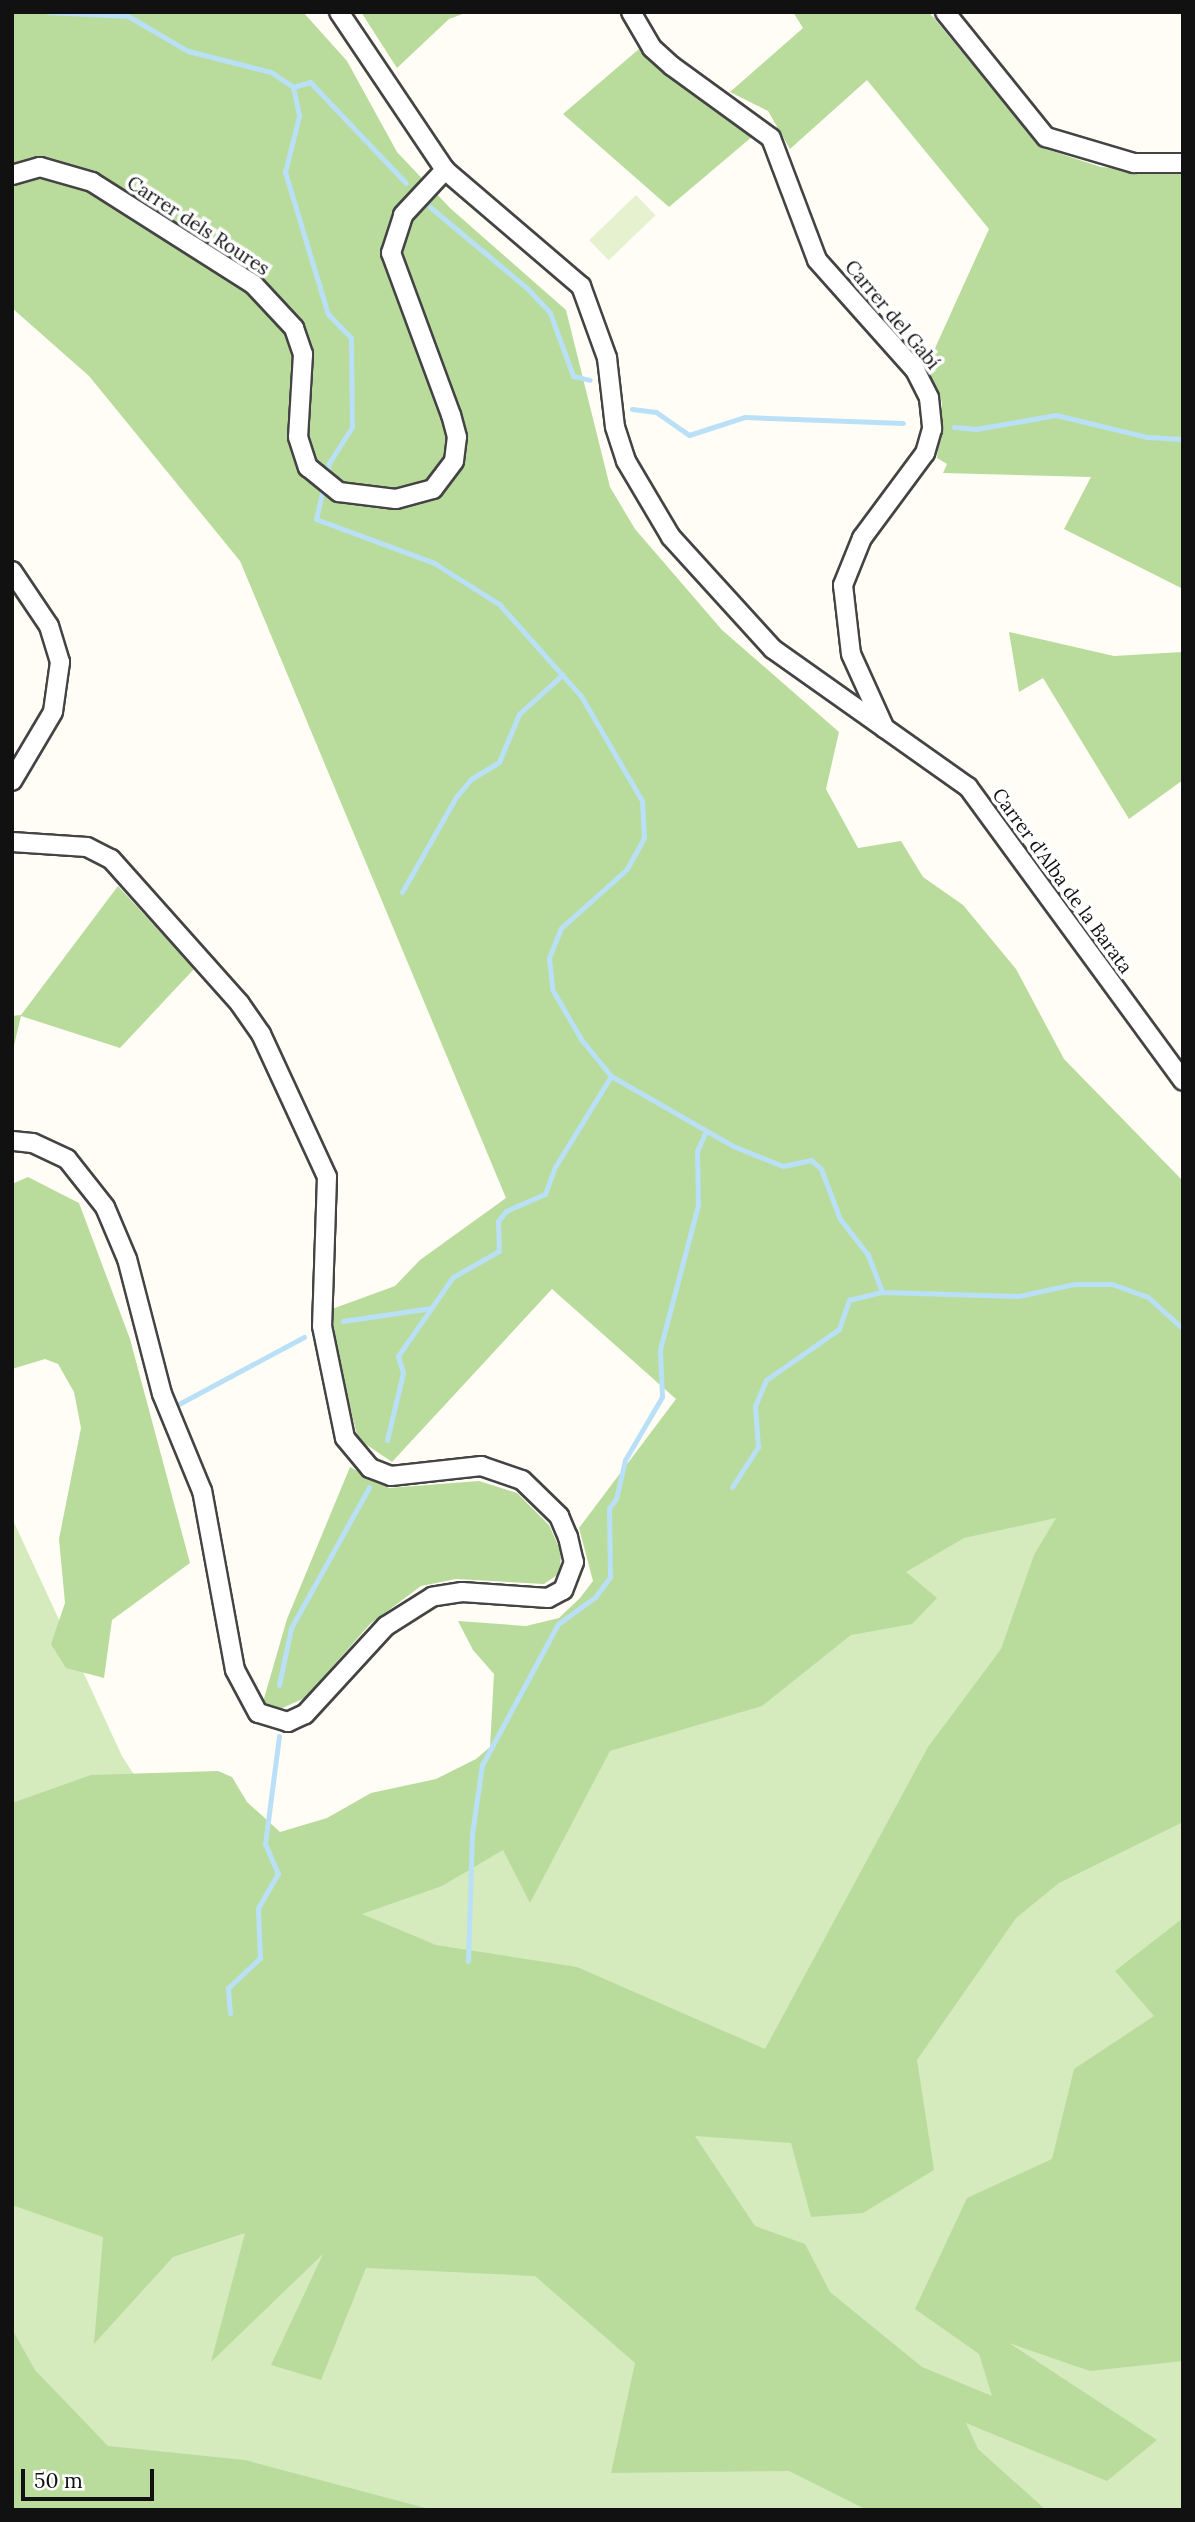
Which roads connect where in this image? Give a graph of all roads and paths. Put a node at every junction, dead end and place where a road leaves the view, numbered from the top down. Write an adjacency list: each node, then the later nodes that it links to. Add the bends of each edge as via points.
1 (339, 12): 5 (street, Carrer d'Alba de la Barata)
2 (631, 12): 8 (street, Carrer del Gabí, via 652,48 672,66 771,138 817,260 915,370 929,398 932,429 925,453 862,538 843,585 851,654)
3 (946, 12): 4 (street, via 1046,137 1134,163)
4 (1183, 163)
5 (444, 170): 6 (street, Carrer dels Roures, via 403,215 391,253 451,415 457,436 454,461 449,475 414,497 377,499 339,492 308,467 299,437 303,354 293,328 273,303 201,249 92,182 40,167); 8 (street, Carrer d'Alba de la Barata, via 581,286 607,358 615,427 626,461 671,537 773,649)
6 (12, 176)
7 (12, 571): 9 (street, via 49,626 60,662 53,712)
8 (885, 729): 11 (street, Carrer d'Alba de la Barata, via 946,770 990,813)
9 (12, 781)
10 (12, 842): 12 (street, via 87,847 111,859 240,1004 261,1034 327,1177 322,1326 345,1438 370,1468 391,1476 481,1466 523,1480 559,1516 568,1537 574,1562 563,1590 548,1598 462,1592 432,1597 386,1626 305,1714 288,1722 258,1713 235,1670 202,1491 162,1394 127,1259 106,1207 66,1159 32,1143)
11 (1183, 1081)
12 (12, 1141)

